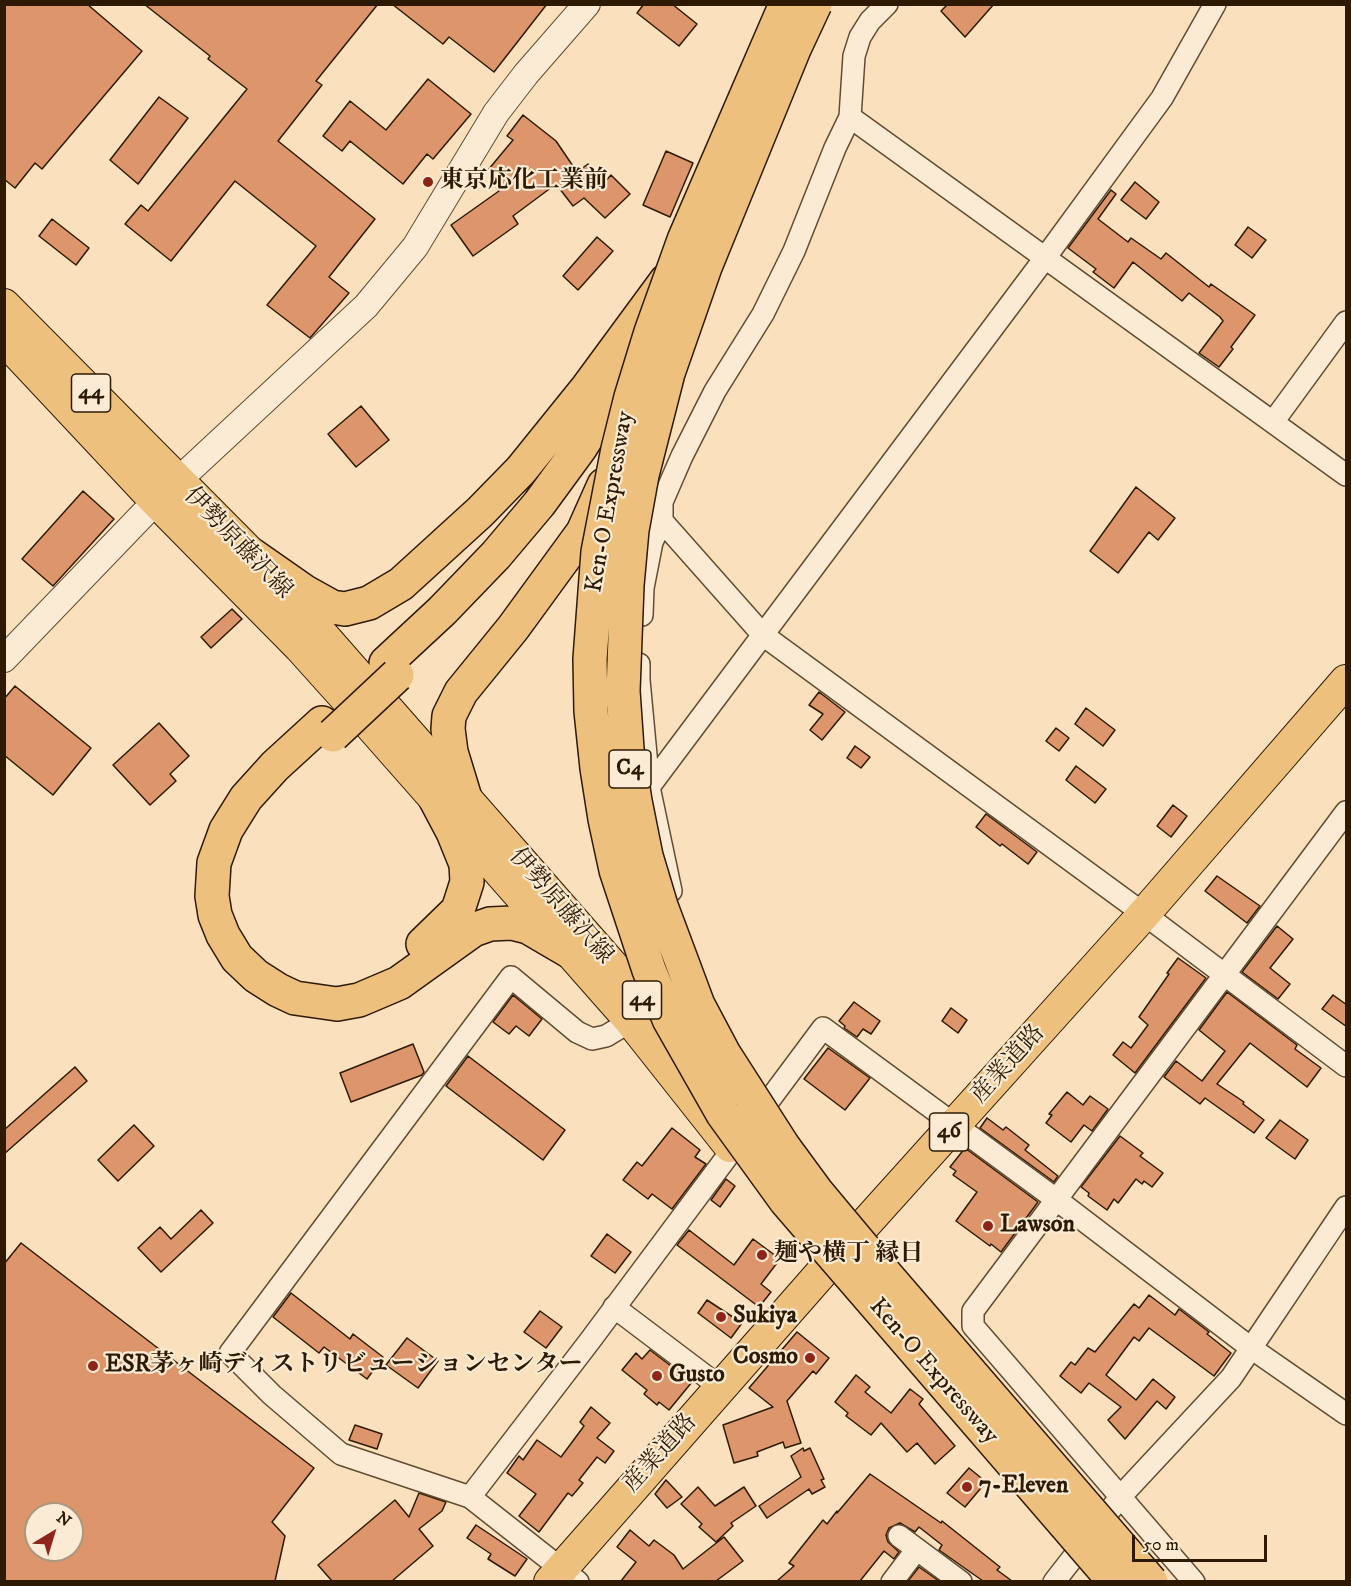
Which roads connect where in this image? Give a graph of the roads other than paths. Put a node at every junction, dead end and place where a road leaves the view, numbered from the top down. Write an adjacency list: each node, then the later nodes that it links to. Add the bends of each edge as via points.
1 (587, 4): 18 (street, via 496,113 415,247 366,306)
2 (770, 4): 10 (highway, via 717,160)
3 (786, 4): 56 (highway, Ken-O Expressway / C4, bridge, via 684,240 648,343 618,449 598,552 590,659 591,711 605,819 616,870 649,970 669,1019 723,1114 786,1201)
4 (814, 4): 58 (highway, Ken-O Expressway / C4, bridge, via 698,287 668,373 642,475 628,574 623,691 627,750 646,856 698,1005 724,1054 783,1146 886,1276)
5 (831, 4): 15 (highway, via 740,176)
6 (886, 4): 8 (street, via 860,37 854,56)
7 (1215, 4): 9 (street, via 1162,98)
8 (850, 117): 9 (street); 19 (street, via 763,314 715,392 682,456 662,502)
9 (1046, 258): 16 (street); 21 (street)
10 (672, 273): 20 (highway, via 521,470 401,584 363,605 332,607); 23 (highway, via 653,330 630,372 552,485 496,555)
11 (4, 290): 14 (street)
12 (4, 304): 14 (main road, 伊勢原藤沢線 / 44)
13 (1347, 322): 16 (street)
14 (16, 344): 18 (main road, 伊勢原藤沢線 / 44)
15 (660, 361): 23 (highway, via 566,495 513,561 440,636); 27 (highway, via 583,532 461,692 449,716)
16 (1273, 422): 17 (street)
17 (1347, 475)
18 (167, 491): 20 (main road, 伊勢原藤沢線 / 44); 22 (street); 27 (main road, 伊勢原藤沢線 / 44, via 300,647)
19 (662, 521): 21 (street); 26 (street, via 652,542 643,588 639,680)
20 (252, 555): 27 (main road, 伊勢原藤沢線 / 44)
21 (764, 635): 26 (street); 29 (street)
22 (4, 659)
23 (391, 669): 25 (highway, bridge)
24 (1347, 681): 29 (main road, 産業道路 / 46)
25 (328, 729): 27 (highway, via 257,813 238,847 231,874 232,904 242,932 273,966 310,982 354,981 409,954 449,921 458,910 467,882 453,832); 30 (highway, via 275,766 246,798 226,830 214,863 212,896 223,936 256,976 295,998 338,1004 359,1000 399,983 473,930 490,924 528,927)
26 (648, 788): 32 (street, via 687,955 678,995)
27 (450, 798): 30 (main road, 伊勢原藤沢線 / 44); 32 (main road, 伊勢原藤沢線 / 44)
28 (1347, 812): 31 (street)
29 (1144, 914): 31 (street); 35 (main road, 産業道路 / 46)
30 (569, 951): 32 (main road, 伊勢原藤沢線 / 44)
31 (1224, 974): 33 (street); 37 (street)
32 (645, 1020): 34 (main road, 伊勢原藤沢線 / 44); 36 (main road, 伊勢原藤沢線 / 44); 47 (street, via 592,1039 577,1032 511,977 231,1353 272,1395 341,1454)
33 (1347, 1066)
34 (752, 1124): 35 (street, via 823,1028); 36 (street); 39 (main road, 伊勢原藤沢線 / 44)
35 (955, 1125): 37 (street); 39 (main road, 産業道路 / 46)
36 (733, 1150): 39 (main road, 伊勢原藤沢線 / 44); 40 (street)
37 (1057, 1200): 41 (street); 43 (street, via 972,1311 973,1326)
38 (1347, 1207): 41 (street)
39 (840, 1252): 42 (main road, 産業道路 / 46); 45 (main road, 伊勢原藤沢線 / 44); 49 (main road, 伊勢原藤沢線 / 44)
40 (614, 1307): 42 (street); 47 (street)
41 (1251, 1348): 44 (street); 46 (street, via 1231,1378)
42 (720, 1387): 51 (main road, 産業道路 / 46)
43 (1028, 1390): 45 (street); 46 (street)
44 (1347, 1414)
45 (1000, 1417): 49 (main road, 伊勢原藤沢線 / 44)
46 (1121, 1496): 49 (street); 59 (street)
47 (470, 1497): 51 (street)
48 (899, 1536): 50 (street)
49 (1087, 1539): 54 (street); 55 (main road, 伊勢原藤沢線 / 44); 57 (main road, 伊勢原藤沢線 / 44)
50 (917, 1549): 52 (street); 53 (street)
51 (563, 1577)
52 (892, 1581)
53 (961, 1581)
54 (1054, 1581)
55 (1106, 1581)
56 (1115, 1581)
57 (1142, 1581)
58 (1151, 1581)
59 (1194, 1581)

